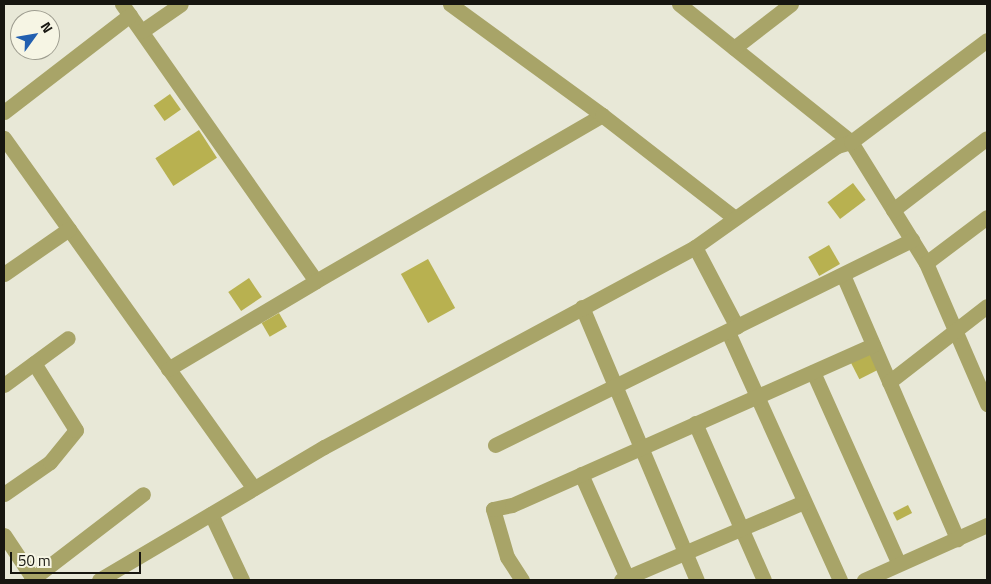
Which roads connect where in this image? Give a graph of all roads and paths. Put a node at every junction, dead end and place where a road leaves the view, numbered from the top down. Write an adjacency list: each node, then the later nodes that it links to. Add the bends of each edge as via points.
1 (181, 4): 6 (street)
2 (450, 4): 10 (street)
3 (679, 4): 8 (street)
4 (791, 4): 8 (street)
5 (126, 9): 6 (street); 9 (street)
6 (142, 31): 23 (street)
7 (987, 40): 13 (street)
8 (734, 48): 13 (street)
9 (4, 112)
10 (602, 115): 16 (street); 23 (street)
11 (4, 138): 17 (street)
12 (987, 138): 14 (street)
13 (851, 142): 14 (street); 16 (street, via 837,146)
14 (893, 210): 18 (street)
15 (987, 217): 20 (street)
16 (735, 218): 19 (street)
17 (69, 230): 21 (street); 31 (street)
18 (912, 240): 20 (street); 22 (street)
19 (695, 247): 25 (street); 26 (street)
20 (926, 263): 27 (street)
21 (4, 274)
22 (843, 275): 26 (street); 29 (street)
23 (316, 281): 31 (street)
24 (987, 306): 27 (street)
25 (582, 307): 35 (street); 42 (street)
26 (732, 330): 35 (street); 36 (street)
27 (955, 330): 33 (street); 37 (street)
28 (68, 338): 30 (street)
29 (873, 345): 32 (street); 33 (street)
30 (34, 363): 34 (street); 43 (street, via 76,430 50,462)
31 (168, 369): 42 (street)
32 (813, 372): 36 (street); 52 (street)
33 (889, 382): 50 (street)
34 (4, 385)
35 (616, 386): 39 (street); 40 (street)
36 (756, 396): 38 (street); 45 (street)
37 (987, 404)
38 (695, 424): 40 (street); 48 (street)
39 (495, 445)
40 (641, 447): 41 (street); 51 (street)
41 (581, 474): 56 (street, via 512,505 493,509 507,557); 57 (street)
42 (254, 488): 46 (street)
43 (4, 494)
44 (143, 494): 53 (street)
45 (804, 502): 48 (street); 60 (street)
46 (211, 514): 54 (street); 55 (street)
47 (987, 525): 50 (street)
48 (742, 529): 51 (street); 59 (street)
49 (4, 535): 53 (street)
50 (957, 540): 52 (street)
51 (686, 553): 57 (street); 58 (street)
52 (900, 564): 61 (street)
53 (32, 580)
54 (99, 580)
55 (242, 580)
56 (522, 580)
57 (626, 580)
58 (697, 580)
59 (764, 580)
60 (840, 580)
61 (864, 580)

